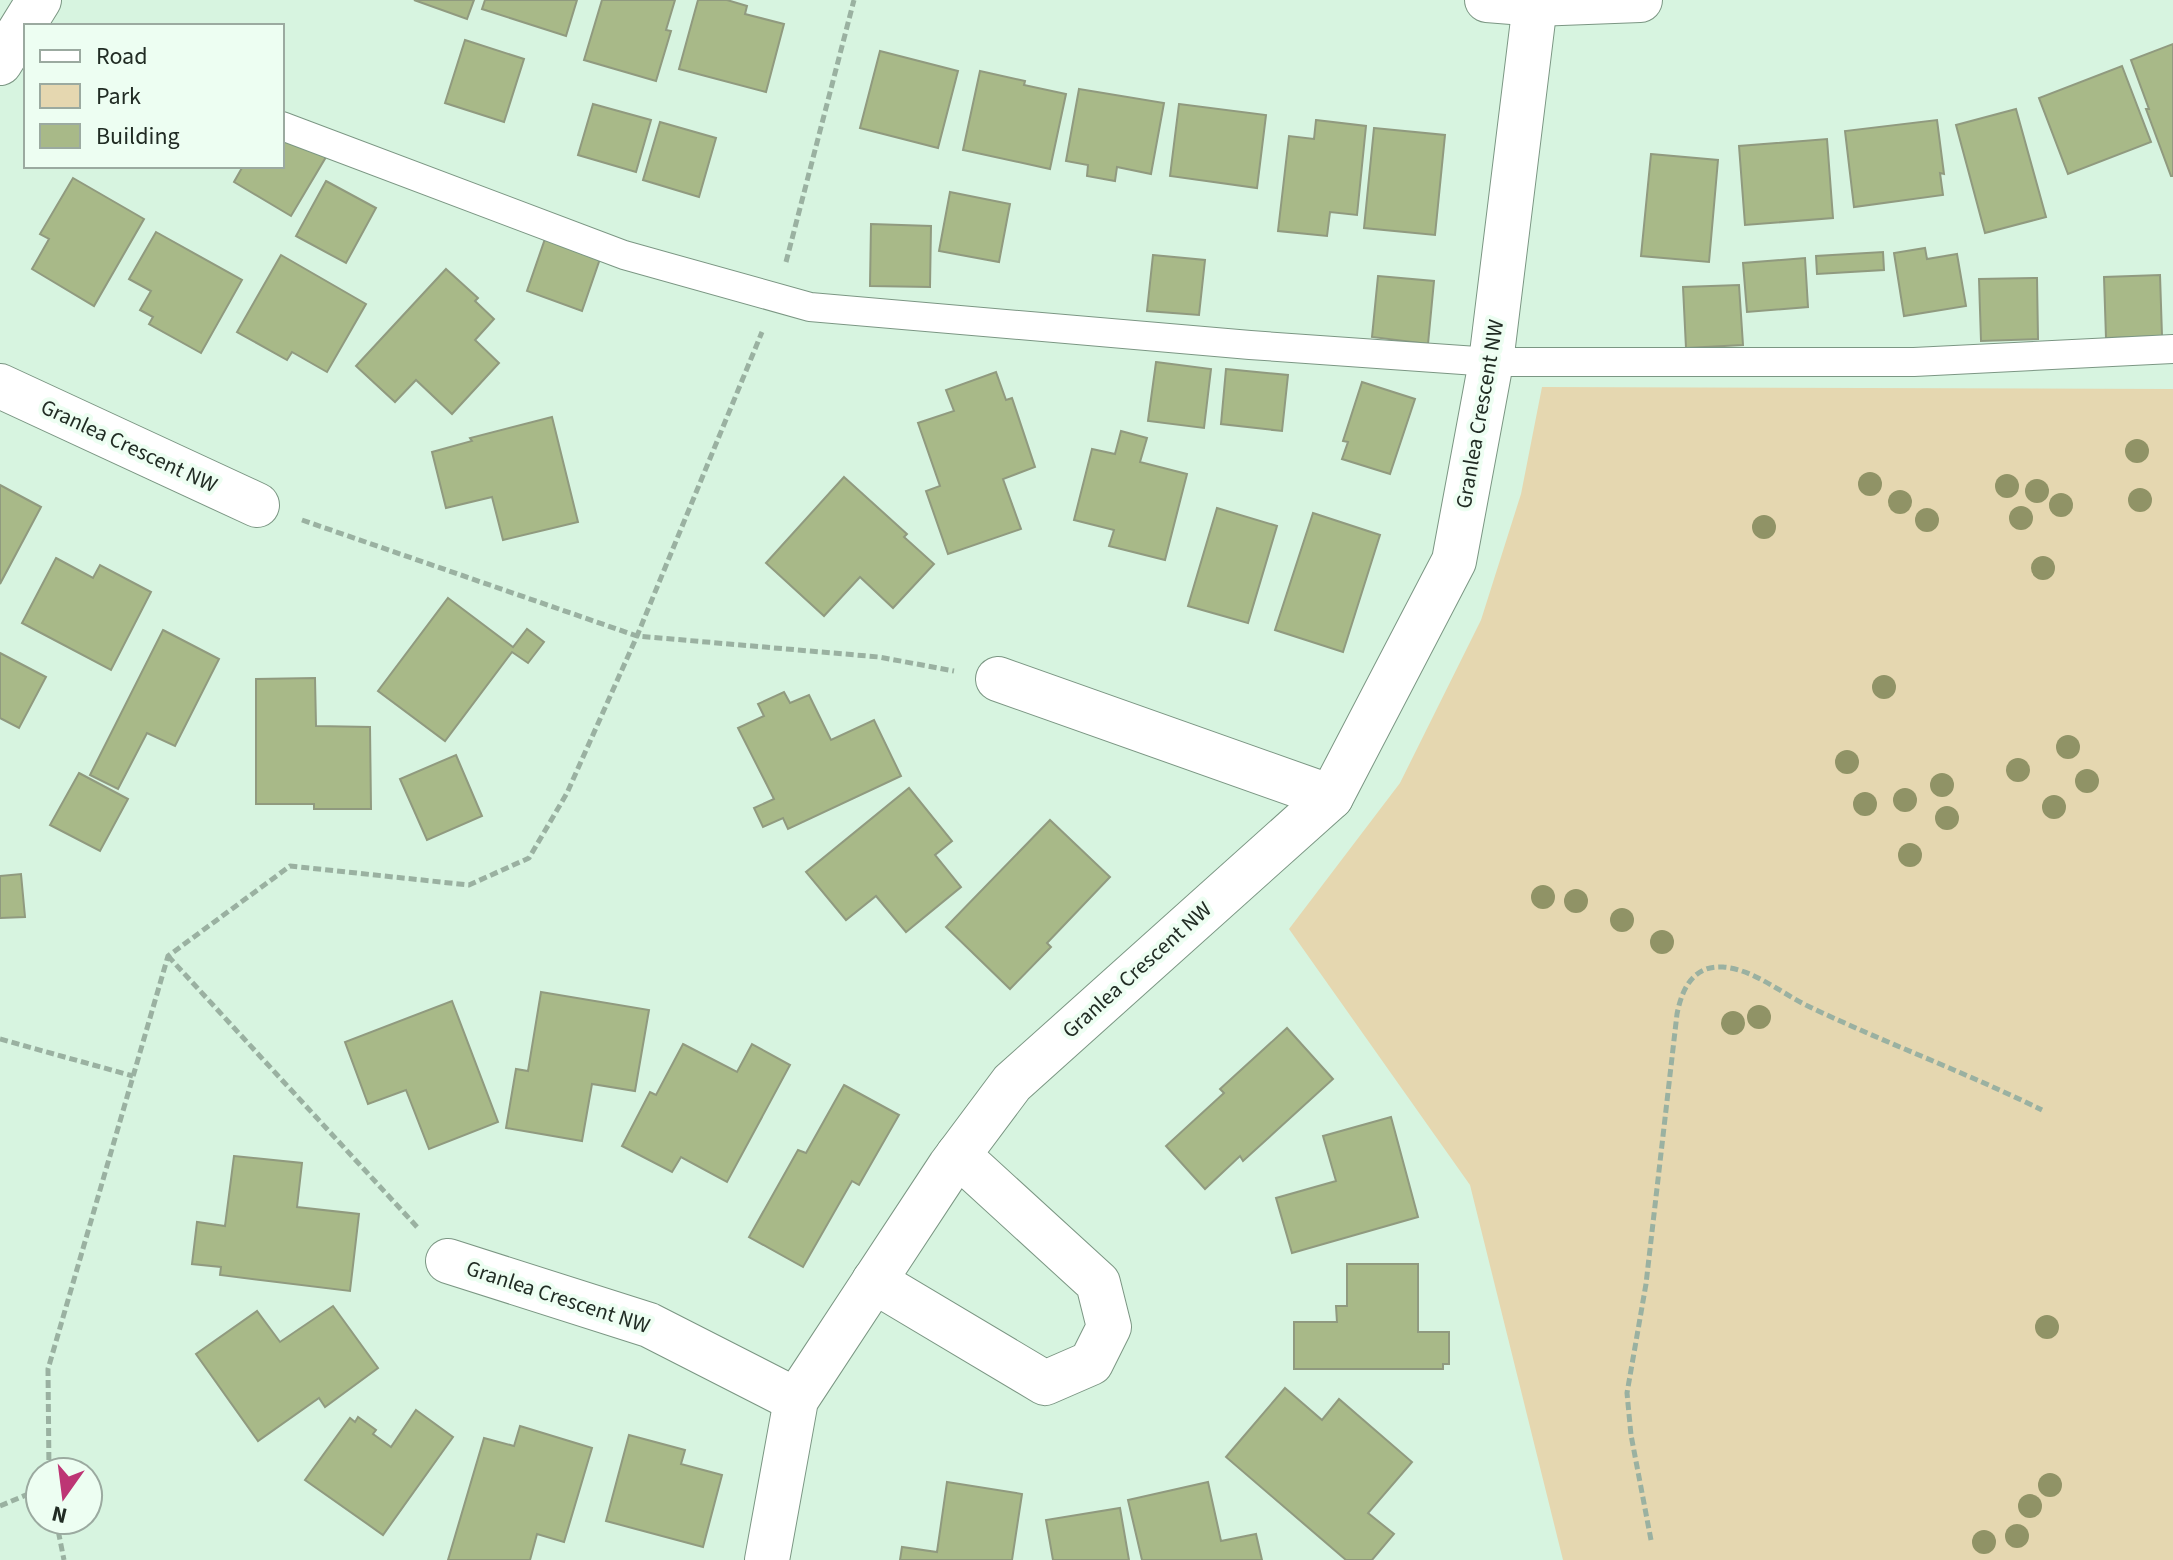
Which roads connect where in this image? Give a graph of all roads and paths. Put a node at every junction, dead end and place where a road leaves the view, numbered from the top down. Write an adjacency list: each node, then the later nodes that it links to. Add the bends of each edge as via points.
1 (854, 0): 6 (path)
2 (1487, 0): 4 (street)
3 (1640, 0): 4 (street)
4 (1535, 4): 8 (street, Granlea Crescent NW)
5 (284, 127): 6 (lane, via 624,255)
6 (776, 298): 8 (lane, via 826,308); 11 (path)
7 (2173, 349): 8 (lane, via 1914,362)
8 (1491, 362): 13 (street, Granlea Crescent NW, via 1454,561)
9 (0, 386): 10 (street, Granlea Crescent NW)
10 (257, 505): 11 (path)
11 (637, 636): 12 (path, via 879,657); 14 (path, via 567,793 529,858 469,885 290,866)
12 (998, 679): 13 (street)
13 (1331, 797): 18 (street, Granlea Crescent NW, via 1012,1083)
14 (168, 956): 16 (path); 19 (path)
15 (0, 1039): 16 (path)
16 (133, 1076): 22 (path, via 48,1369)
17 (2042, 1110): 26 (path, via 1741,972 1708,969 1685,985 1627,1393)
18 (958, 1155): 20 (street, Granlea Crescent NW); 20 (street, via 1098,1283 1109,1327 1091,1363 1045,1383)
19 (448, 1261): 21 (street, Granlea Crescent NW, via 649,1325)
20 (874, 1281): 21 (street, Granlea Crescent NW)
21 (796, 1400): 28 (street, Granlea Crescent NW)
22 (49, 1456)
23 (24, 1496): 24 (path)
24 (0, 1506)
25 (59, 1536): 27 (path)
26 (1651, 1540)
27 (64, 1560)
28 (767, 1560)

